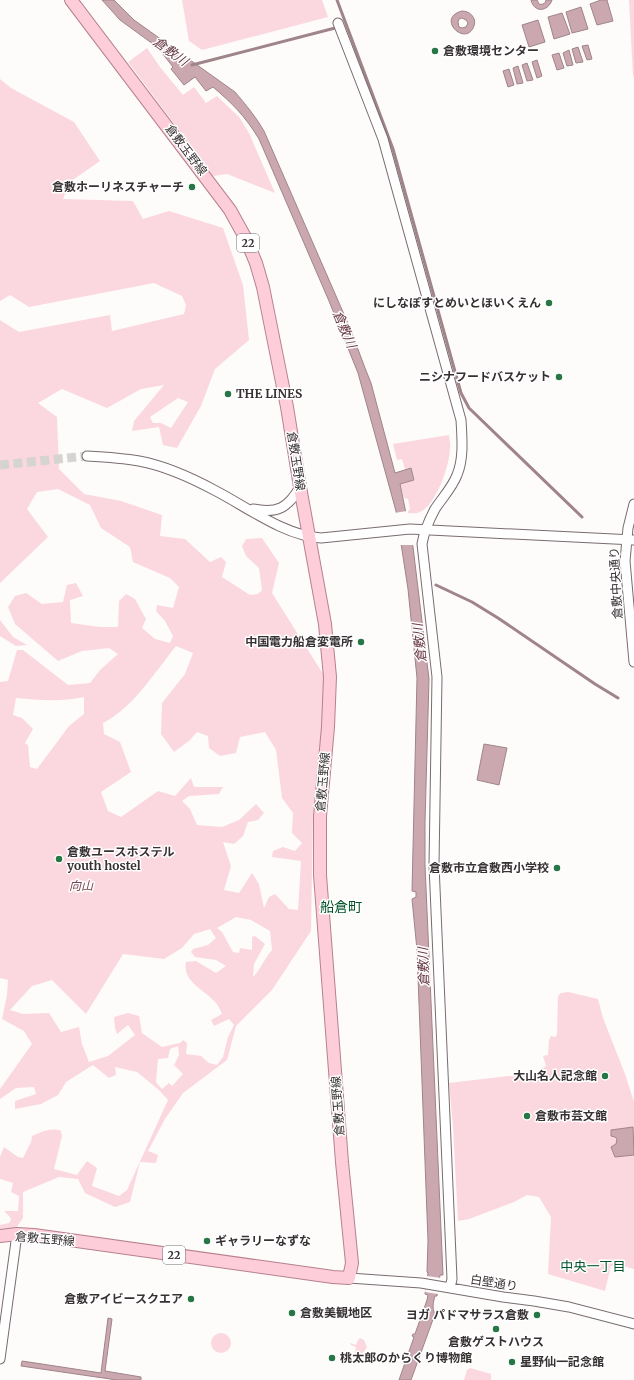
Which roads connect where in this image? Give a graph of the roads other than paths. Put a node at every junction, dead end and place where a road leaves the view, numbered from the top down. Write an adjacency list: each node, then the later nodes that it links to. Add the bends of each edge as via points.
1 (72, 0): 4 (main road, 倉敷玉野線 / 22, via 226,202 246,239 256,263 268,312)
2 (339, 27): 7 (street, via 383,139 461,420 460,469)
3 (87, 456): 6 (street, via 140,461 169,469)
4 (300, 487): 6 (street, via 294,499 272,511); 8 (main road, 倉敷玉野線 / 22)
5 (634, 504): 9 (street, 倉敷中央通り)
6 (244, 506): 8 (street, via 280,526)
7 (425, 530): 8 (street); 9 (street); 14 (street, via 422,550 437,677 434,864 452,1279)
8 (310, 537): 13 (main road, 倉敷玉野線 / 22, via 325,624 330,677 320,816 320,875 352,1263)
9 (630, 539): 10 (street, 倉敷中央通り, via 625,561)
10 (634, 662)
11 (17, 1234): 12 (main road, 倉敷玉野線 / 22); 13 (main road, 倉敷玉野線 / 22); 16 (street)
12 (0, 1236)
13 (349, 1278): 14 (street, 白壁通り)
14 (450, 1288): 15 (street, 白壁通り, via 569,1307)
15 (634, 1324)
16 (0, 1359)

